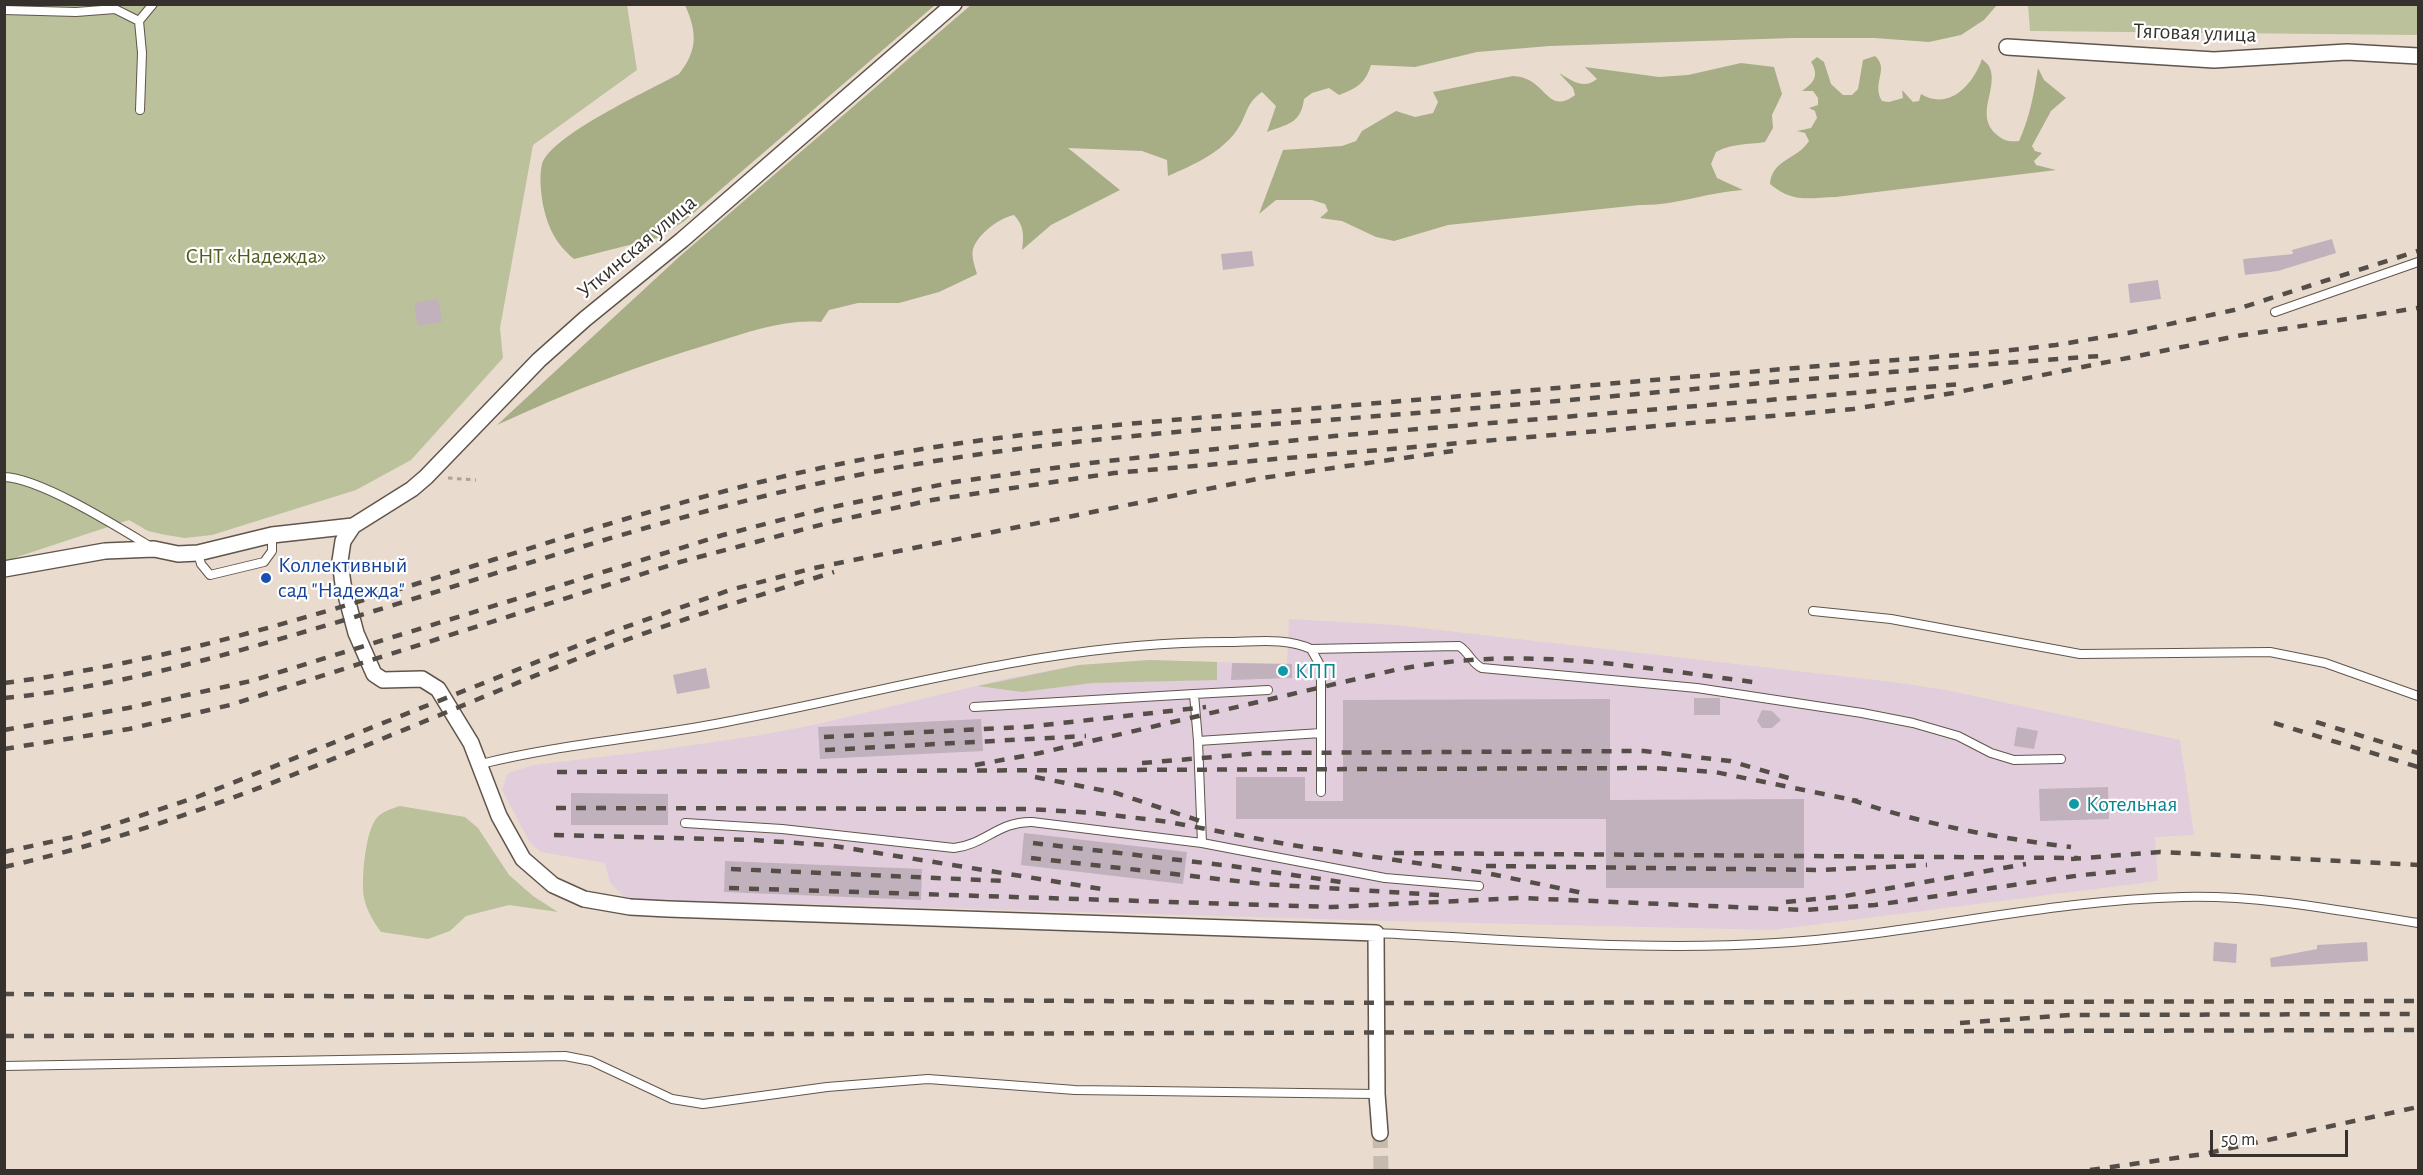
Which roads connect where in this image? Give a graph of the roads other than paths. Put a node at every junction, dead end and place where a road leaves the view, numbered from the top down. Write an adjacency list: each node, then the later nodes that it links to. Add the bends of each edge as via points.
1 (153, 4): 4 (lane)
2 (954, 4): 11 (street, Уткинская улица, via 539,360 412,489)
3 (4, 10): 4 (lane, via 115,9)
4 (139, 21): 7 (lane)
5 (2007, 46): 6 (street, Тяговая улица, via 2214,60 2347,52)
6 (2418, 56)
7 (140, 110)
8 (2418, 262): 9 (lane)
9 (2275, 312)
10 (4, 477): 13 (lane, via 18,477)
11 (353, 526): 12 (street); 25 (street, via 342,541 343,584 356,633 374,674 383,680 422,679 438,689)
12 (272, 535): 14 (street); 14 (lane, via 272,551 264,562 234,571 210,575)
13 (154, 549): 14 (street); 15 (street, via 105,551)
14 (198, 554)
15 (4, 569)
16 (1813, 611): 20 (lane, via 1891,619 2080,654 2270,652 2325,663)
17 (1311, 649): 22 (lane, via 1321,667); 24 (lane, via 1459,646 1482,668 1697,688 1863,713 1958,736 2014,760); 25 (lane, via 1287,642 1190,642 1065,653 730,722 551,749)
18 (1268, 690): 19 (lane)
19 (1194, 693): 21 (lane); 23 (lane)
20 (2418, 696)
21 (974, 707)
22 (1321, 733): 23 (lane); 26 (lane)
23 (1198, 741): 28 (lane)
24 (2061, 759)
25 (481, 764): 31 (street, via 499,816 523,859 563,891 596,902 668,909)
26 (1320, 792)
27 (685, 823): 28 (lane, via 782,829 954,848 971,845 1006,824 1032,822)
28 (1202, 843): 29 (lane, via 1385,878)
29 (1479, 886)
30 (2418, 923): 31 (lane, via 2324,908 2186,897 2081,905 1823,940 1737,946)
31 (1376, 933): 33 (street)
32 (4, 1066): 33 (lane, via 565,1056 591,1061 672,1099 703,1104 868,1082 928,1079 1075,1090)
33 (1377, 1094): 34 (street)
34 (1380, 1133)

